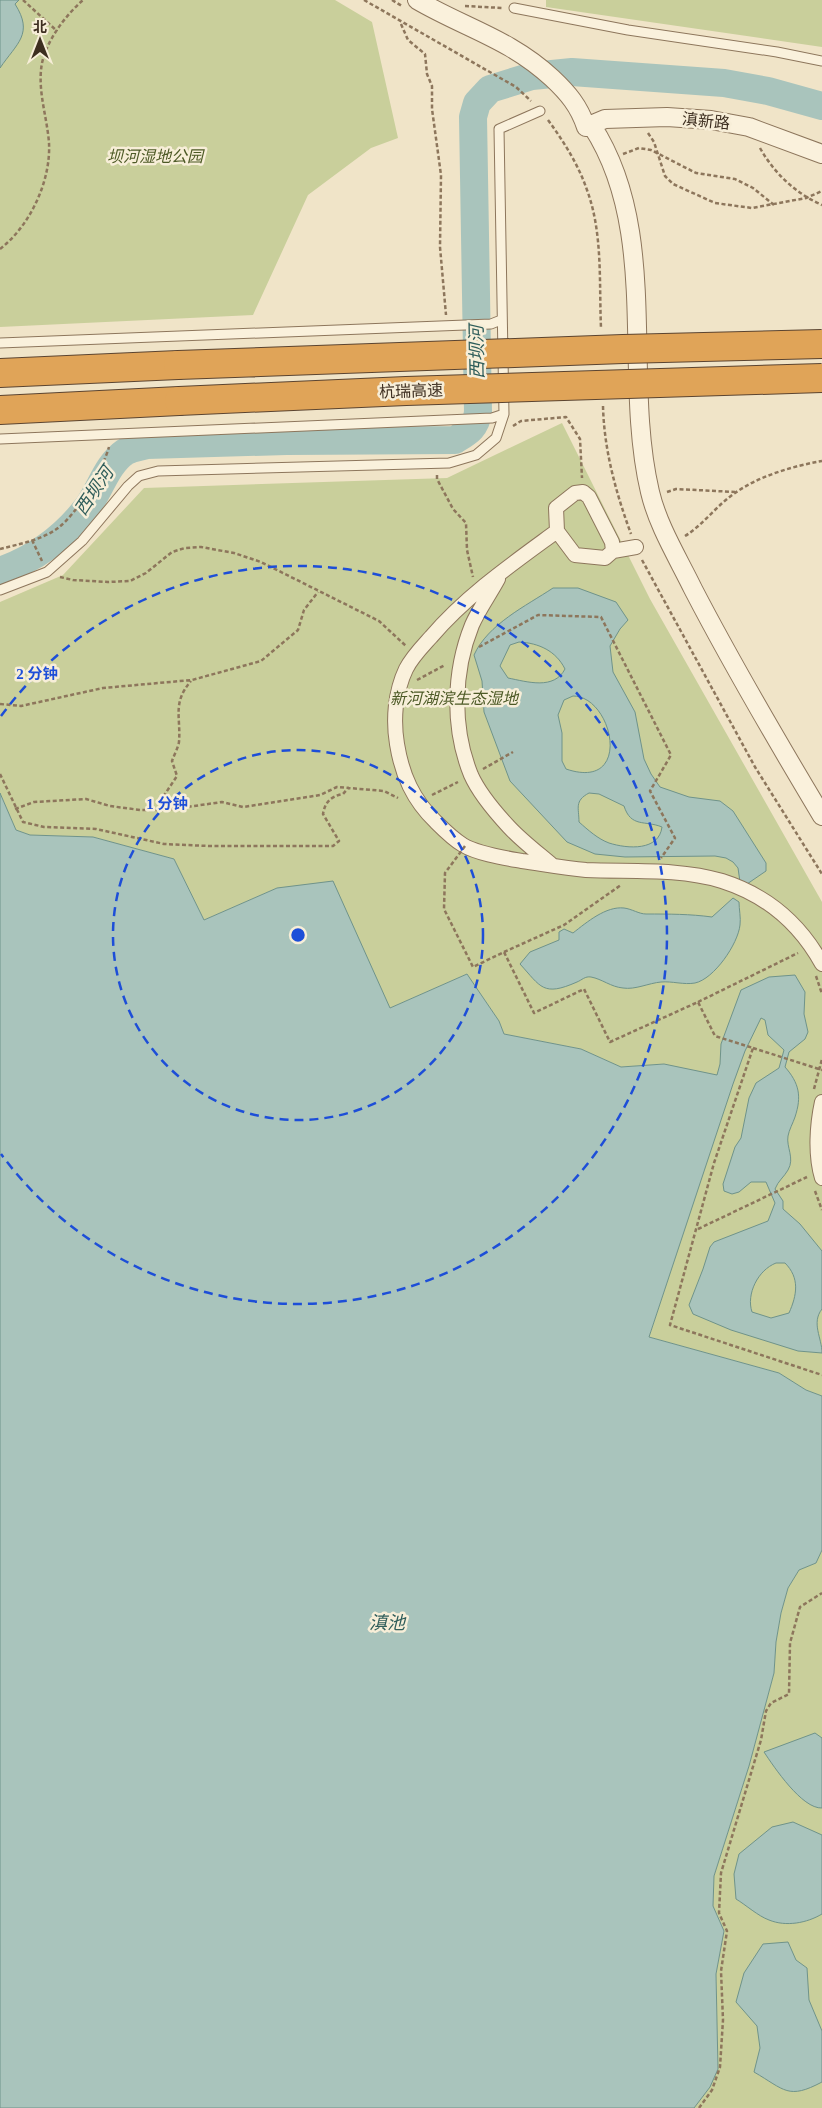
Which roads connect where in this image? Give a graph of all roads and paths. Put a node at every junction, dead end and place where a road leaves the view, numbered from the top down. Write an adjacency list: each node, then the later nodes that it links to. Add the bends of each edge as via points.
1 (22, 0): 8 (path)
2 (82, 0): 8 (path)
3 (364, 0): 7 (path)
4 (421, 2): 12 (street, via 522,53 573,100)
5 (460, 6): 6 (path)
6 (514, 8): 9 (lane)
7 (401, 23): 10 (path, via 516,87); 24 (path, via 408,40 425,54 432,86 441,175 440,247)
8 (57, 31): 22 (path, via 42,62 40,84 49,144 44,182 14,239)
9 (822, 61)
10 (530, 101)
11 (540, 111): 23 (lane, via 500,129)
12 (586, 127): 13 (street, 滇新路, via 605,119 667,117); 17 (street, via 592,126)
13 (749, 127): 16 (street, 滇新路); 19 (path, via 776,171)
14 (644, 129): 15 (path)
15 (658, 153): 17 (path, via 639,148); 20 (path, via 696,172 735,179); 20 (path, via 665,176 673,184 715,204 752,208)
16 (822, 154)
17 (609, 159): 38 (street, via 621,190 634,273 640,419 644,466)
18 (822, 192): 19 (path)
19 (806, 198): 20 (path); 21 (path)
20 (774, 205)
21 (822, 205)
22 (0, 249)
23 (501, 320): 24 (lane, via 491,324); 30 (lane)
24 (447, 326): 25 (lane)
25 (0, 344)
26 (822, 344): 27 (highway, bridge, via 603,349)
27 (0, 373)
28 (822, 378): 29 (highway, 杭瑞高速, bridge, via 426,390)
29 (0, 410)
30 (504, 414): 31 (lane, via 492,418); 32 (lane)
31 (112, 434): 33 (lane); 40 (path, via 97,475 78,506 58,528)
32 (496, 438): 35 (lane, via 476,455); 36 (path, via 521,421 566,416 580,439)
33 (0, 439)
34 (822, 461): 37 (path, via 798,465)
35 (437, 464): 45 (lane, via 158,471 139,476 82,541); 47 (path, via 437,479 453,509 466,523 467,550)
36 (583, 492): 39 (street, via 574,493 556,508); 44 (street, via 589,497 612,542)
37 (735, 492): 38 (path, via 676,489); 41 (path, via 688,534)
38 (651, 496): 41 (street)
39 (557, 531): 44 (street, via 575,555 605,558); 46 (street)
40 (32, 540): 43 (path); 45 (path)
41 (670, 545): 63 (street, via 762,716)
42 (636, 547): 44 (street)
43 (0, 548)
44 (613, 551)
45 (46, 569): 48 (lane); 49 (path, via 73,580 130,581 146,573 172,552 201,547 261,562)
46 (503, 570): 50 (street, via 452,613); 51 (street, via 473,624)
47 (474, 581)
48 (0, 590)
49 (318, 592): 50 (path, via 379,621); 52 (path, via 304,610 298,630 260,661)
50 (417, 653): 53 (street)
51 (462, 657): 53 (path); 57 (street, via 458,716); 67 (path, via 538,615 601,617 671,755 650,791 674,838)
52 (192, 680): 54 (path, via 102,688 21,706); 62 (path, via 181,692 178,706 179,744 172,761 177,776 166,794)
53 (398, 690): 60 (street, via 395,735 399,759)
54 (0, 704)
55 (514, 752): 57 (path)
56 (0, 774): 61 (path)
57 (472, 775): 60 (path); 65 (street, via 510,828)
58 (349, 787): 59 (path, via 384,791 402,799); 61 (path, via 325,806 323,814 339,841 333,846 164,844 96,829 44,827 23,822); 62 (path, via 243,806 222,802)
59 (399, 792)
60 (418, 802): 64 (street)
61 (15, 809): 62 (path, via 34,802 86,799 110,806)
62 (166, 810)
63 (822, 816)
64 (461, 852): 65 (street); 69 (path, bridge, via 445,872 444,909 473,967)
65 (553, 865): 66 (street, via 584,870)
66 (629, 871): 67 (street); 69 (path, via 623,884 564,925)
67 (652, 871): 68 (street, via 721,881 752,893 775,908)
68 (812, 946): 70 (street); 72 (path)
69 (504, 952): 72 (path, bridge, via 534,1013 584,989 610,1042)
70 (818, 968): 71 (path)
71 (822, 994)
72 (698, 1002): 73 (path, bridge, via 715,1036)
73 (753, 1048): 74 (path); 77 (path, bridge, via 714,1162)
74 (822, 1070)
75 (822, 1102): 76 (street, via 818,1133)
76 (821, 1174): 77 (path)
77 (698, 1229): 78 (path, bridge, via 670,1326)
78 (822, 1375)
79 (822, 1593): 80 (path, via 800,1607 790,1643 789,1694 772,1703 766,1711 762,1740 721,1873 719,1913 727,1931 721,1971 720,2067 712,2090)
80 (699, 2108)

